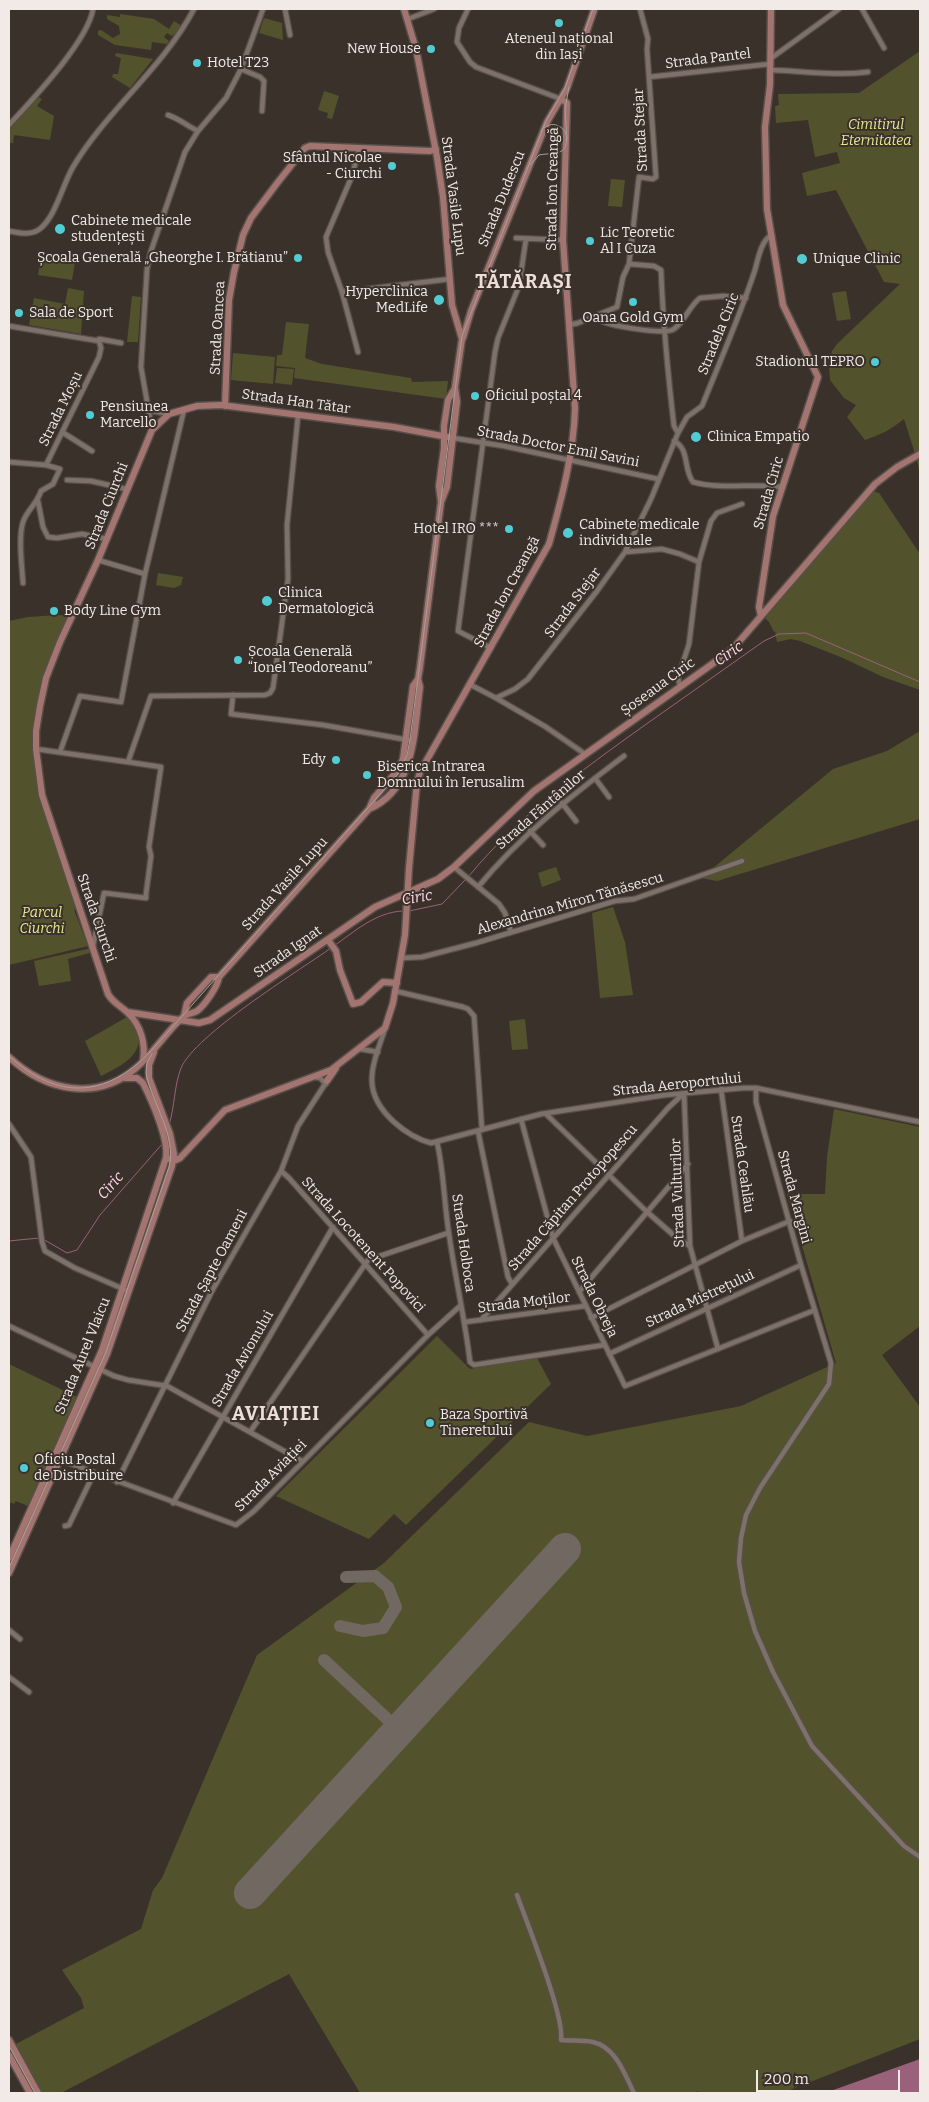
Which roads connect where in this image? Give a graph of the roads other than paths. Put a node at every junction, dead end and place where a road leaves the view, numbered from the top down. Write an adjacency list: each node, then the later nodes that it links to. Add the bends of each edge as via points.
1 (93, 9): 25 (street, via 90,22 51,78)
2 (194, 9): 29 (street, via 173,43 83,152 44,226 28,234)
3 (263, 9): 17 (street)
4 (285, 9): 14 (street)
5 (404, 9): 13 (street, Strada Vasile Lupu)
6 (434, 9): 13 (street)
7 (468, 9): 21 (street, via 457,42 476,67)
8 (594, 9): 20 (street)
9 (640, 9): 19 (street, Strada Stejar, via 648,39)
10 (771, 9): 16 (street, Strada Ciric)
11 (839, 9): 16 (street)
12 (862, 9): 15 (street)
13 (408, 19): 28 (street, Strada Vasile Lupu)
14 (290, 35)
15 (884, 48)
16 (770, 64): 18 (street, Strada Pantel, via 829,74); 19 (street, Strada Pantel); 30 (street, Strada Ciric, via 765,120 765,184)
17 (241, 69): 23 (street, via 264,81); 26 (street, via 226,98)
18 (868, 72)
19 (649, 77): 34 (street, Strada Stejar, via 656,177 639,177)
20 (568, 85): 21 (street); 22 (street, Strada Ion Creangă)
21 (560, 98): 22 (street); 42 (street, Strada Dudescu, via 542,133)
22 (567, 103): 33 (street, Strada Ion Creangă)
23 (262, 111)
24 (168, 115): 26 (street)
25 (9, 125)
26 (198, 131): 48 (street, via 173,182 147,269 141,366)
27 (359, 149): 28 (street); 36 (street, via 352,176 326,237); 47 (street, Strada Oancea, via 320,145 305,148 251,218 243,235 229,300)
28 (436, 149): 35 (street, Strada Vasile Lupu)
29 (9, 231)
30 (770, 236): 37 (street, Stradela Ciric, via 759,256); 66 (street, Strada Ciric, via 785,312 818,377)
31 (516, 238): 32 (street)
32 (526, 239): 33 (street); 58 (street, via 519,286 498,338)
33 (563, 240): 39 (street, Strada Ion Creangă)
34 (629, 264): 38 (street, Strada Stejar, via 617,307); 41 (street, via 654,266 661,270)
35 (450, 279): 36 (street); 42 (street, Strada Vasile Lupu, via 452,304)
36 (342, 292): 45 (street)
37 (746, 298): 41 (street, via 700,298 676,327); 54 (street, Stradela Ciric, via 702,406 686,417)
38 (596, 317): 39 (street, Strada Stejar); 41 (street, via 611,324)
39 (569, 325): 61 (street, Strada Ion Creangă, via 574,425)
40 (9, 326): 43 (street)
41 (666, 331): 54 (street, via 674,426)
42 (462, 339): 46 (street, Strada Vasile Lupu)
43 (99, 341): 44 (street); 53 (street, Strada Moșu, via 99,357)
44 (121, 343)
45 (358, 352)
46 (456, 387): 55 (street, Strada Vasile Lupu, via 448,400); 56 (street, Strada Vasile Lupu)
47 (225, 406): 49 (street, Strada Han Tătar, via 197,406); 51 (street, Strada Han Tătar)
48 (147, 410): 50 (street); 52 (street)
49 (184, 410): 50 (street, Strada Han Tătar); 75 (street)
50 (169, 414): 52 (street, Strada Han Tătar)
51 (298, 416): 55 (street, Strada Han Tătar); 81 (street, via 287,525 288,579 273,688 265,695)
52 (152, 430): 67 (street, Strada Ciurchi)
53 (62, 432): 59 (street); 63 (street, Strada Moșu)
54 (678, 433): 57 (street, Strada Stejar)
55 (444, 436): 56 (street, Strada Han Tătar); 69 (street, Strada Vasile Lupu, via 439,486)
56 (453, 438): 58 (street, Strada Doctor Emil Savini); 69 (street, Strada Vasile Lupu, via 447,487)
57 (674, 441): 64 (street, Strada Stejar); 66 (street, via 684,450 693,482)
58 (482, 443): 61 (street, Strada Doctor Emil Savini); 78 (street, via 458,631)
59 (92, 451)
60 (920, 454): 77 (street, Șoseaua Ciric, via 875,484)
61 (568, 460): 64 (street, Strada Doctor Emil Savini); 78 (street, Strada Ion Creangă, via 548,544)
62 (9, 462): 63 (street)
63 (46, 465): 68 (street, Strada Moșu, via 60,469 60,474 53,484 41,491)
64 (658, 479): 72 (street, Strada Stejar)
65 (67, 480): 67 (street, via 91,481)
66 (782, 487): 77 (street, Strada Ciric, via 772,516 759,607)
67 (126, 489): 71 (street, Strada Ciurchi)
68 (38, 501): 71 (street, via 48,537 82,534); 76 (street, Strada Moșu, via 23,522)
69 (441, 502): 83 (street, Strada Vasile Lupu, via 418,679 413,686)
70 (742, 504): 74 (street, via 714,516)
71 (107, 539): 73 (street, Strada Ciurchi)
72 (624, 552): 74 (street, via 662,549); 82 (street, Strada Stejar, via 597,592 528,679)
73 (98, 560): 75 (street); 84 (street, Strada Ciurchi, via 46,678 36,730)
74 (699, 562): 80 (street, via 689,644 678,678)
75 (145, 574): 85 (street, via 121,702 80,696)
76 (23, 583)
77 (761, 616): 80 (street, Șoseaua Ciric, via 733,648)
78 (491, 648): 79 (street, Strada Ion Creangă)
79 (470, 684): 82 (street); 98 (street, Strada Ion Creangă, via 417,782)
80 (680, 686): 86 (street, Șoseaua Ciric)
81 (233, 695): 83 (street, via 231,714); 88 (street, via 151,696)
82 (496, 698): 86 (street, Strada Fântânilor)
83 (410, 740): 103 (street, Strada Vasile Lupu, via 408,763 399,783 382,803 369,809)
84 (36, 749): 85 (street); 101 (street, Strada Ciurchi, via 42,795)
85 (60, 752): 88 (street)
86 (585, 754): 96 (street, Șoseaua Ciric, via 522,802)
87 (624, 756): 89 (street, Strada Fântânilor)
88 (128, 762): 101 (street, via 161,767 149,847 151,856 146,898 104,892)
89 (594, 778): 90 (street); 91 (street, Strada Fântânilor)
90 (609, 797)
91 (562, 803): 92 (street); 93 (street, Strada Fântânilor)
92 (576, 821)
93 (530, 831): 94 (street); 97 (street, Strada Fântânilor)
94 (542, 845)
95 (742, 862): 99 (street, Alexandrina Miron Tănăsescu, via 634,899 615,901)
96 (457, 868): 97 (street); 98 (street, Șoseaua Ciric, via 431,883)
97 (476, 886): 99 (street, via 506,913)
98 (408, 891): 100 (street, Strada Ignat, via 375,907); 102 (street, Strada Ion Creangă)
99 (511, 932): 102 (street, Alexandrina Miron Tănăsescu, via 422,957)
100 (330, 942): 104 (street, via 353,1004 361,1002 383,982); 107 (street, Strada Ignat, via 219,1016 199,1023)
101 (93, 946): 106 (street, Strada Ciurchi, via 108,994)
102 (402, 958): 104 (street, Strada Ion Creangă)
103 (219, 976): 107 (street, Strada Vasile Lupu, via 219,984 196,1011); 107 (street, Strada Vasile Lupu, via 211,977 187,1003)
104 (397, 983): 105 (street, Strada Ion Creangă)
105 (395, 991): 108 (street, Strada Ion Creangă); 127 (street, via 463,1007 474,1016)
106 (127, 1012): 107 (street); 109 (street, Strada Ciurchi, via 137,1024)
107 (182, 1019): 110 (street, Strada Vasile Lupu)
108 (386, 1028): 111 (street, Strada Aurel Vlaicu); 112 (street)
109 (145, 1045): 110 (street); 114 (street, Strada Ciurchi)
110 (155, 1048): 114 (street, Strada Vasile Lupu); 128 (street, Strada Aurel Vlaicu, via 149,1065 149,1078 166,1122)
111 (360, 1049): 112 (street); 115 (street, Strada Aurel Vlaicu)
112 (378, 1052): 129 (street, via 372,1087 377,1103 406,1132 424,1141)
113 (9, 1057): 118 (street, Strada Vasile Lupu, via 36,1077 68,1089 95,1088)
114 (143, 1061): 118 (street, Strada Vasile Lupu)
115 (337, 1067): 116 (street, Strada Aurel Vlaicu); 119 (street)
116 (325, 1073): 117 (street, Strada Aurel Vlaicu); 119 (street)
117 (315, 1077): 119 (street); 131 (street, Strada Aurel Vlaicu, via 225,1110)
118 (119, 1079): 128 (street, Strada Aurel Vlaicu, via 133,1077 143,1082)
119 (326, 1083): 134 (street, Strada Șapte Oameni, via 298,1126)
120 (756, 1088): 121 (street, Strada Aeroportului); 125 (street, Strada Aeroportului); 138 (street, Strada Margini, via 756,1102)
121 (721, 1089): 122 (street, Strada Aeroportului); 142 (street, Strada Ceahlău)
122 (684, 1093): 123 (street, Strada Aeroportului); 133 (street, Strada Vulturilor); 135 (street, Strada Căpitan Protopopescu)
123 (546, 1114): 124 (street, Strada Aeroportului); 135 (street)
124 (521, 1119): 127 (street, Strada Aeroportului); 141 (street, Strada Obreja)
125 (920, 1122)
126 (9, 1124): 148 (street, via 31,1157 45,1251)
127 (480, 1130): 129 (street, Strada Aeroportului); 147 (street)
128 (166, 1135): 130 (street, Strada Aurel Vlaicu)
129 (437, 1142): 140 (street, Strada Holboca)
130 (170, 1148): 131 (street, via 178,1153); 132 (street, Strada Aurel Vlaicu)
131 (187, 1150): 132 (street, Strada Aurel Vlaicu, via 180,1158); 136 (street, Strada Aurel Vlaicu)
132 (170, 1159): 136 (street, Strada Aurel Vlaicu); 148 (street, Strada Aurel Vlaicu)
133 (688, 1164): 137 (street); 143 (street, Strada Vulturilor)
134 (280, 1171): 139 (street, Strada Locotenent Popovici); 163 (street, Strada Șapte Oameni, via 212,1291)
135 (609, 1174): 137 (street); 141 (street, Strada Căpitan Protopopescu)
136 (168, 1178): 148 (street, Strada Aurel Vlaicu)
137 (646, 1212): 143 (street); 149 (street)
138 (790, 1221): 142 (street); 146 (street, Strada Margini)
139 (333, 1227): 144 (street, Strada Locotenent Popovici); 164 (street, Strada Avionului)
140 (448, 1233): 144 (street, via 368,1260); 150 (street, Strada Holboca)
141 (553, 1238): 147 (street, Strada Căpitan Protopopescu); 149 (street, Strada Obreja)
142 (742, 1241): 145 (street)
143 (690, 1246): 145 (street, Strada Vulturilor)
144 (365, 1264): 158 (street, Strada Locotenent Popovici); 165 (street)
145 (695, 1265): 152 (street, Strada Vulturilor); 154 (street)
146 (801, 1265): 152 (street, Strada Mistrețului); 153 (street, Strada Margini)
147 (512, 1284): 155 (street, Strada Căpitan Protopopescu)
148 (126, 1290): 162 (street, Strada Aurel Vlaicu)
149 (579, 1292): 151 (street, Strada Obreja)
150 (460, 1306): 156 (street, Strada Holboca); 158 (street, Strada Aviației)
151 (585, 1306): 154 (street, Strada Obreja); 155 (street, Strada Moților)
152 (707, 1309): 160 (street, Strada Vulturilor); 161 (street, Strada Mistrețului)
153 (815, 1310): 160 (street); 178 (street, Strada Margini, via 831,1363 829,1384 760,1488 746,1515 740,1562 744,1593 773,1672 812,1746 904,1846)
154 (591, 1318): 159 (street, Strada Obreja)
155 (481, 1320): 156 (street, Strada Moților)
156 (465, 1322): 159 (street, Strada Holboca, via 470,1362 474,1365)
157 (9, 1326): 162 (street)
158 (428, 1335): 167 (street, Strada Aviației)
159 (604, 1345): 161 (street, Strada Obreja)
160 (718, 1349): 161 (street, Strada Obreja, via 625,1386)
161 (609, 1354)
162 (98, 1368): 163 (street, via 128,1380); 166 (street, Strada Aurel Vlaicu)
163 (166, 1386): 164 (street); 169 (street, Strada Șapte Oameni)
164 (223, 1416): 165 (street); 170 (street, Strada Avionului)
165 (250, 1432): 167 (street)
166 (57, 1459): 168 (street, Strada Aviației); 172 (street, Strada Aurel Vlaicu); 173 (street, Strada Aurel Vlaicu)
167 (302, 1461): 170 (street, Strada Aviației, via 236,1525)
168 (94, 1473): 169 (street, Strada Aviației); 171 (street, via 69,1525)
169 (117, 1482): 170 (street, Strada Aviației)
170 (173, 1503)
171 (65, 1526)
172 (9, 1558)
173 (9, 1573)
174 (9, 1630): 175 (street)
175 (20, 1640)
176 (9, 1677): 177 (street)
177 (29, 1692)
178 (920, 1857)
179 (518, 1896): 184 (street, via 554,2004 561,2040 593,2042 607,2048)
180 (9, 2040): 183 (street)
181 (9, 2055): 182 (street)
182 (30, 2093)
183 (38, 2093)
184 (634, 2093)

